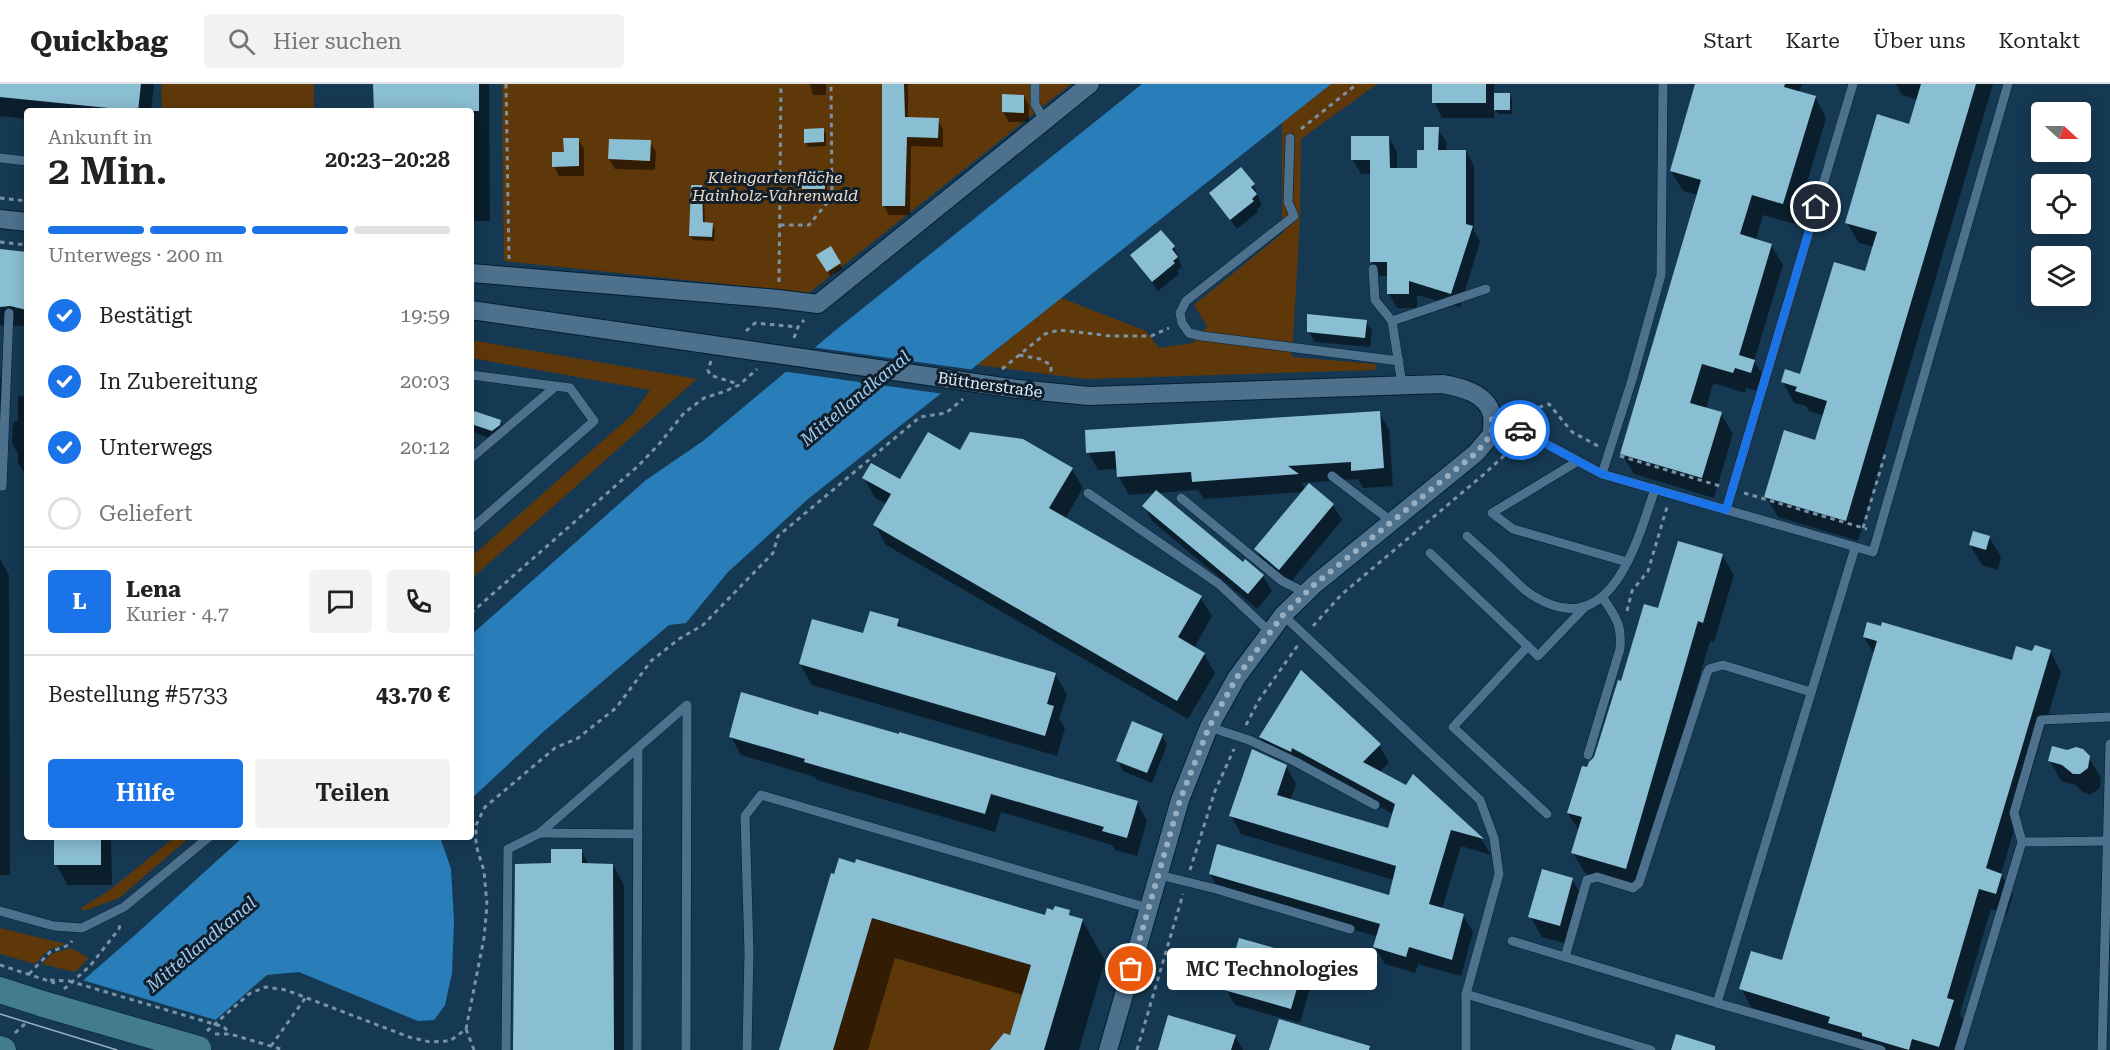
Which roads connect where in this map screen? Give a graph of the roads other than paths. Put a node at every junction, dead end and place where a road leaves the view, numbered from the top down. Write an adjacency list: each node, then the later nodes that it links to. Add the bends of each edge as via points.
1 (1035, 84): 6 (lane, via 1035,104)
2 (1089, 84): 6 (street)
3 (1663, 84): 25 (lane, via 1661,275)
4 (1853, 84): 31 (lane)
5 (2008, 84): 35 (lane, via 1873,552)
6 (1044, 120): 13 (street, via 818,304)
7 (1290, 138): 18 (lane, via 1288,202 1294,216 1186,301 1180,314 1182,323 1188,333 1202,336)
8 (0, 158): 9 (lane)
9 (24, 161)
10 (0, 219): 11 (street)
11 (24, 222)
12 (1373, 268): 17 (lane, via 1375,300)
13 (474, 273)
14 (1486, 289): 17 (lane)
15 (474, 310): 20 (street, Büttnerstraße, bridge, via 1045,393 1089,396)
16 (9, 313): 27 (lane)
17 (1392, 321): 18 (lane)
18 (1399, 361): 20 (lane)
19 (474, 375): 21 (lane)
20 (1402, 384): 22 (street, Büttnerstraße, via 1442,384 1474,393 1486,404)
21 (555, 387): 23 (lane); 33 (lane, via 570,388 594,421)
22 (1492, 419): 24 (lane, via 1500,419); 32 (street, via 1492,434 1476,453)
23 (474, 455)
24 (1578, 461): 25 (lane); 37 (lane, via 1492,513 1513,529)
25 (1602, 474): 28 (lane)
26 (1332, 476): 32 (lane)
27 (0, 486)
28 (1655, 489): 31 (lane); 37 (lane)
29 (1088, 493): 42 (lane, via 1219,584)
30 (1181, 498): 38 (lane, via 1282,581)
31 (1726, 510): 35 (lane)
32 (1391, 521): 38 (street)
33 (474, 526)
34 (1467, 536): 40 (lane, via 1531,595 1556,607)
35 (1856, 548): 44 (lane)
36 (1430, 554): 43 (lane)
37 (1627, 562): 39 (lane)
38 (1306, 593): 41 (street)
39 (1603, 598): 40 (lane); 49 (lane, via 1622,632)
40 (1584, 608): 43 (lane, via 1538,656)
41 (1283, 615): 42 (street); 65 (lane, via 1480,800 1494,838 1499,874)
42 (1270, 632): 46 (street, via 1237,677)
43 (1528, 646): 51 (lane, via 1453,727)
44 (1811, 692): 63 (lane, via 1723,665 1710,669 1684,737 1639,883 1633,888 1597,877 1587,880); 66 (lane)
45 (2110, 717): 57 (lane, via 2041,720 2014,813)
46 (1209, 727): 50 (lane, via 1296,762); 58 (street, via 1180,800)
47 (2110, 744): 52 (lane)
48 (638, 748): 53 (lane); 54 (lane); 70 (lane, via 687,705)
49 (1588, 755)
50 (1375, 805)
51 (1547, 814)
52 (2109, 823): 56 (lane)
53 (540, 833): 54 (lane); 68 (lane, via 508,849)
54 (638, 834): 69 (lane)
55 (205, 840): 60 (lane, via 124,907 82,928 54,926)
56 (2108, 841): 57 (lane); 77 (lane)
57 (2022, 842): 76 (lane)
58 (1158, 875): 59 (street); 61 (lane)
59 (1148, 908): 71 (lane, via 761,795 746,816); 72 (street)
60 (0, 911)
61 (1350, 929)
62 (1512, 941): 63 (lane)
63 (1565, 957): 66 (lane)
64 (0, 990): 67 (main road, bridge, via 46,992)
65 (1466, 994): 73 (lane); 74 (lane)
66 (1717, 1003): 75 (lane)
67 (204, 1042)
68 (506, 1050)
69 (637, 1050)
70 (686, 1050)
71 (747, 1050)
72 (1108, 1050)
73 (1466, 1050)
74 (1651, 1050)
75 (1881, 1050)
76 (1959, 1050)
77 (2103, 1050)

